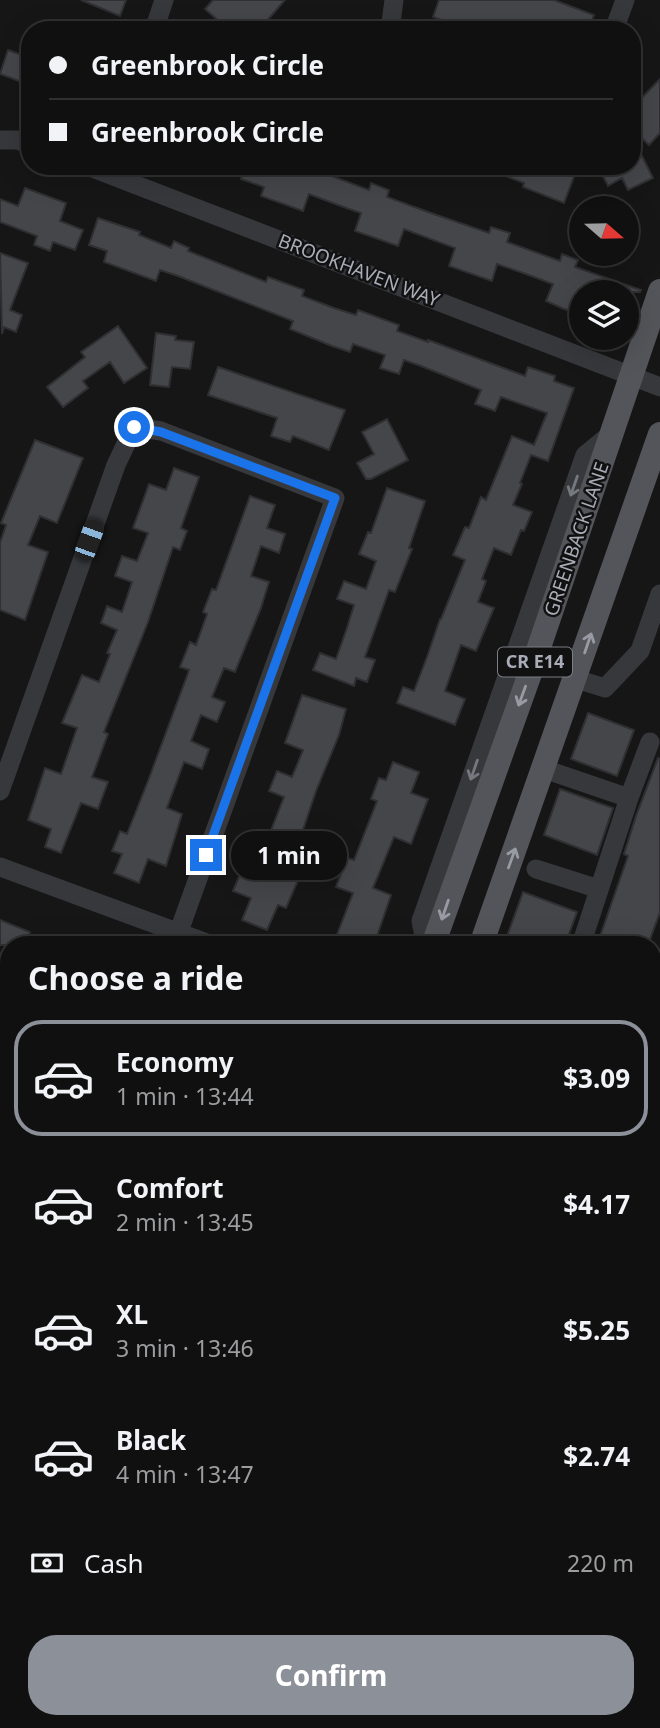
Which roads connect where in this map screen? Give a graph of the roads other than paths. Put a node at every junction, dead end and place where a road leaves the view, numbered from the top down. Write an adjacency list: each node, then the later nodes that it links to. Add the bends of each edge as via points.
1 (164, 0): 4 (street)
2 (394, 0): 5 (street)
3 (625, 0): 6 (street)
4 (157, 21)
5 (391, 21)
6 (617, 21)
7 (0, 140): 8 (street)
8 (21, 141)
9 (117, 175): 11 (street, BROOKHAVEN WAY)
10 (660, 291): 11 (main road, GREENBACK LANE / CR E14)
11 (631, 376): 12 (street, BROOKHAVEN WAY); 13 (main road, GREENBACK LANE / CR E14)
12 (660, 387)
13 (612, 433): 26 (street, one-way to 26, via 585,455 421,921); 27 (main road, GREENBACK LANE / CR E14, one-way to 27)
14 (660, 434): 16 (main road, CR E14, one-way to 14)
15 (660, 594): 16 (street, via 640,651 605,688)
16 (576, 679): 18 (main road, CR E14)
17 (650, 742): 20 (street)
18 (544, 769): 20 (street); 28 (main road, CR E14, one-way to 18)
19 (0, 791): 25 (street, via 116,464 134,427 161,432 335,498)
20 (629, 798): 23 (street)
21 (0, 867): 24 (street)
22 (536, 869): 23 (street)
23 (599, 889): 29 (street)
24 (169, 936)
25 (177, 936)
26 (424, 936)
27 (436, 936)
28 (484, 936)
29 (583, 936)

